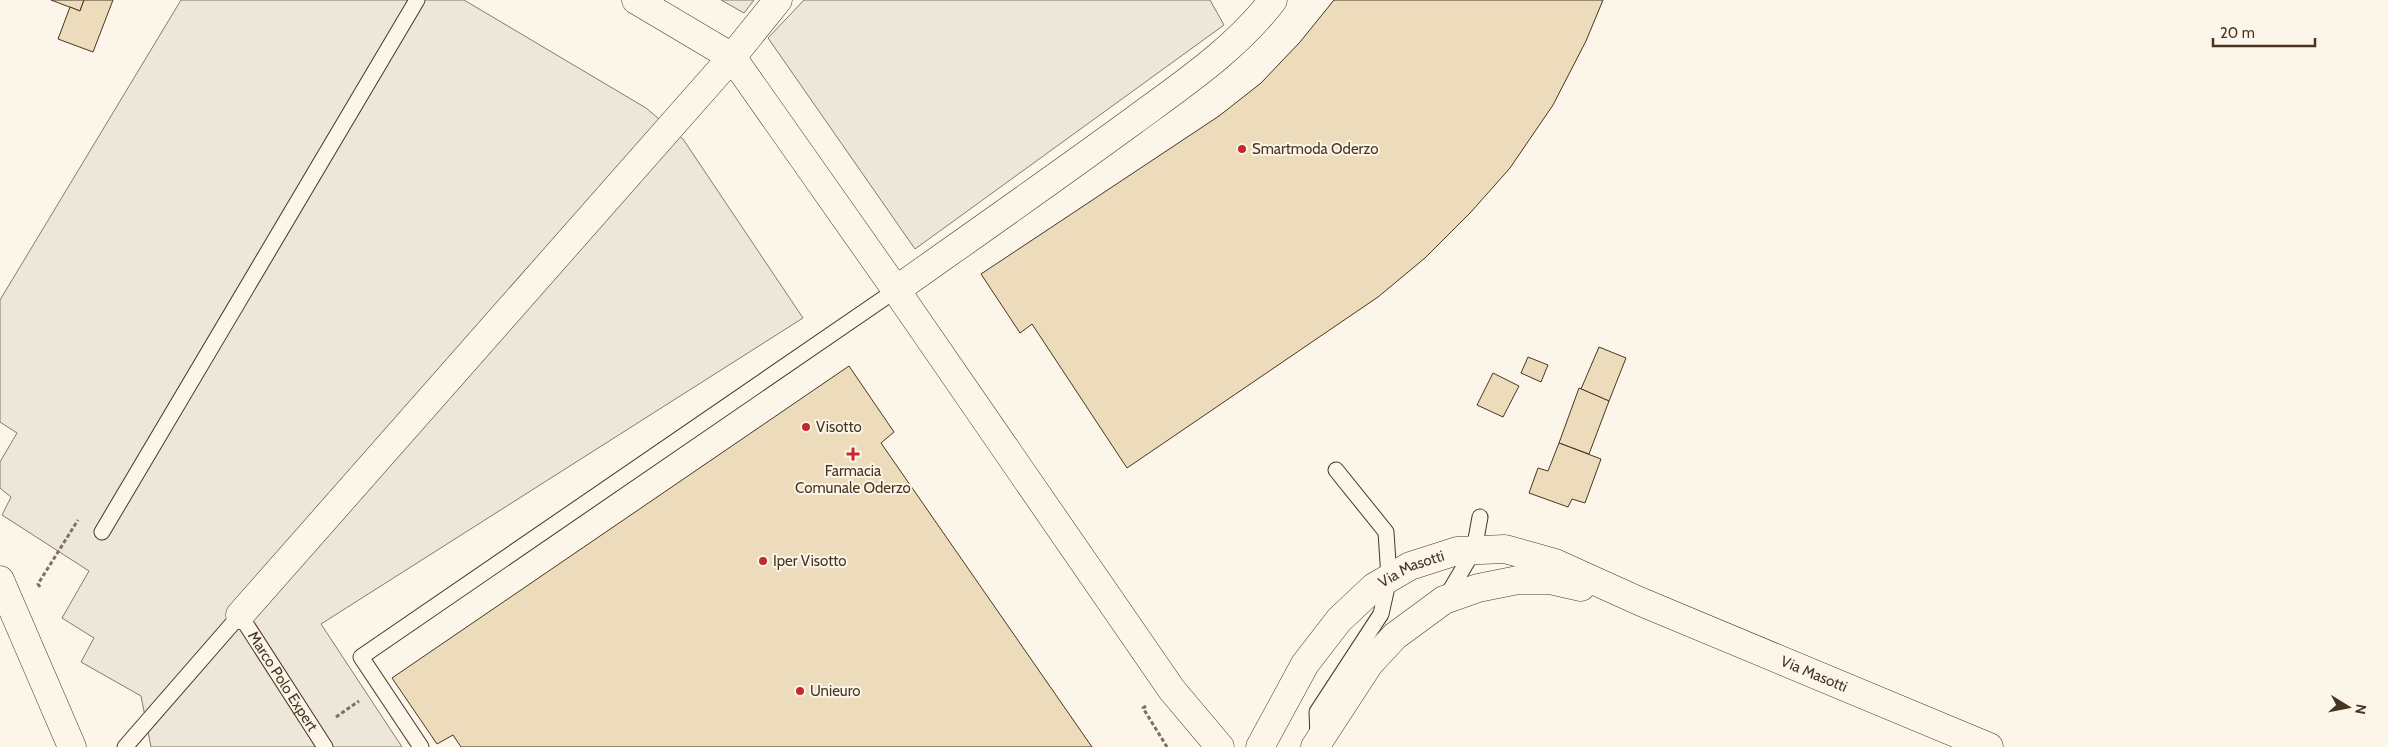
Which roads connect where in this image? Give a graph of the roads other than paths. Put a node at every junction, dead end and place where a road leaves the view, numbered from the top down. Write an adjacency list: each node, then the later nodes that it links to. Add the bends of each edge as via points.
1 (417, 0): 9 (lane)
2 (636, 0): 5 (street)
3 (778, 0): 5 (street)
4 (1274, 0): 6 (street, via 1226,49 1161,100)
5 (732, 57): 6 (street); 15 (street)
6 (896, 290): 20 (lane, via 361,657); 21 (street, via 1172,690)
7 (1336, 470): 11 (lane, via 1386,532)
8 (1480, 517): 10 (lane)
9 (102, 532)
10 (1474, 550): 11 (street, Via Masotti, via 1457,551 1410,566); 13 (lane); 14 (street, Via Masotti, via 1505,549 1555,563)
11 (1389, 578): 16 (lane, via 1381,614 1317,712); 22 (street, Via Masotti, via 1374,587 1338,620 1305,664)
12 (0, 580): 17 (street)
13 (1444, 600): 14 (street, Via Masotti, via 1478,588 1518,580 1550,580); 16 (street, Via Masotti, via 1395,636 1369,664)
14 (1639, 601): 23 (street, Via Masotti)
15 (240, 615): 18 (lane); 19 (lane, Marco Polo Expert)
16 (1316, 744)
17 (72, 747)
18 (125, 747)
19 (325, 747)
20 (421, 747)
21 (1220, 747)
22 (1260, 747)
23 (1989, 747)

